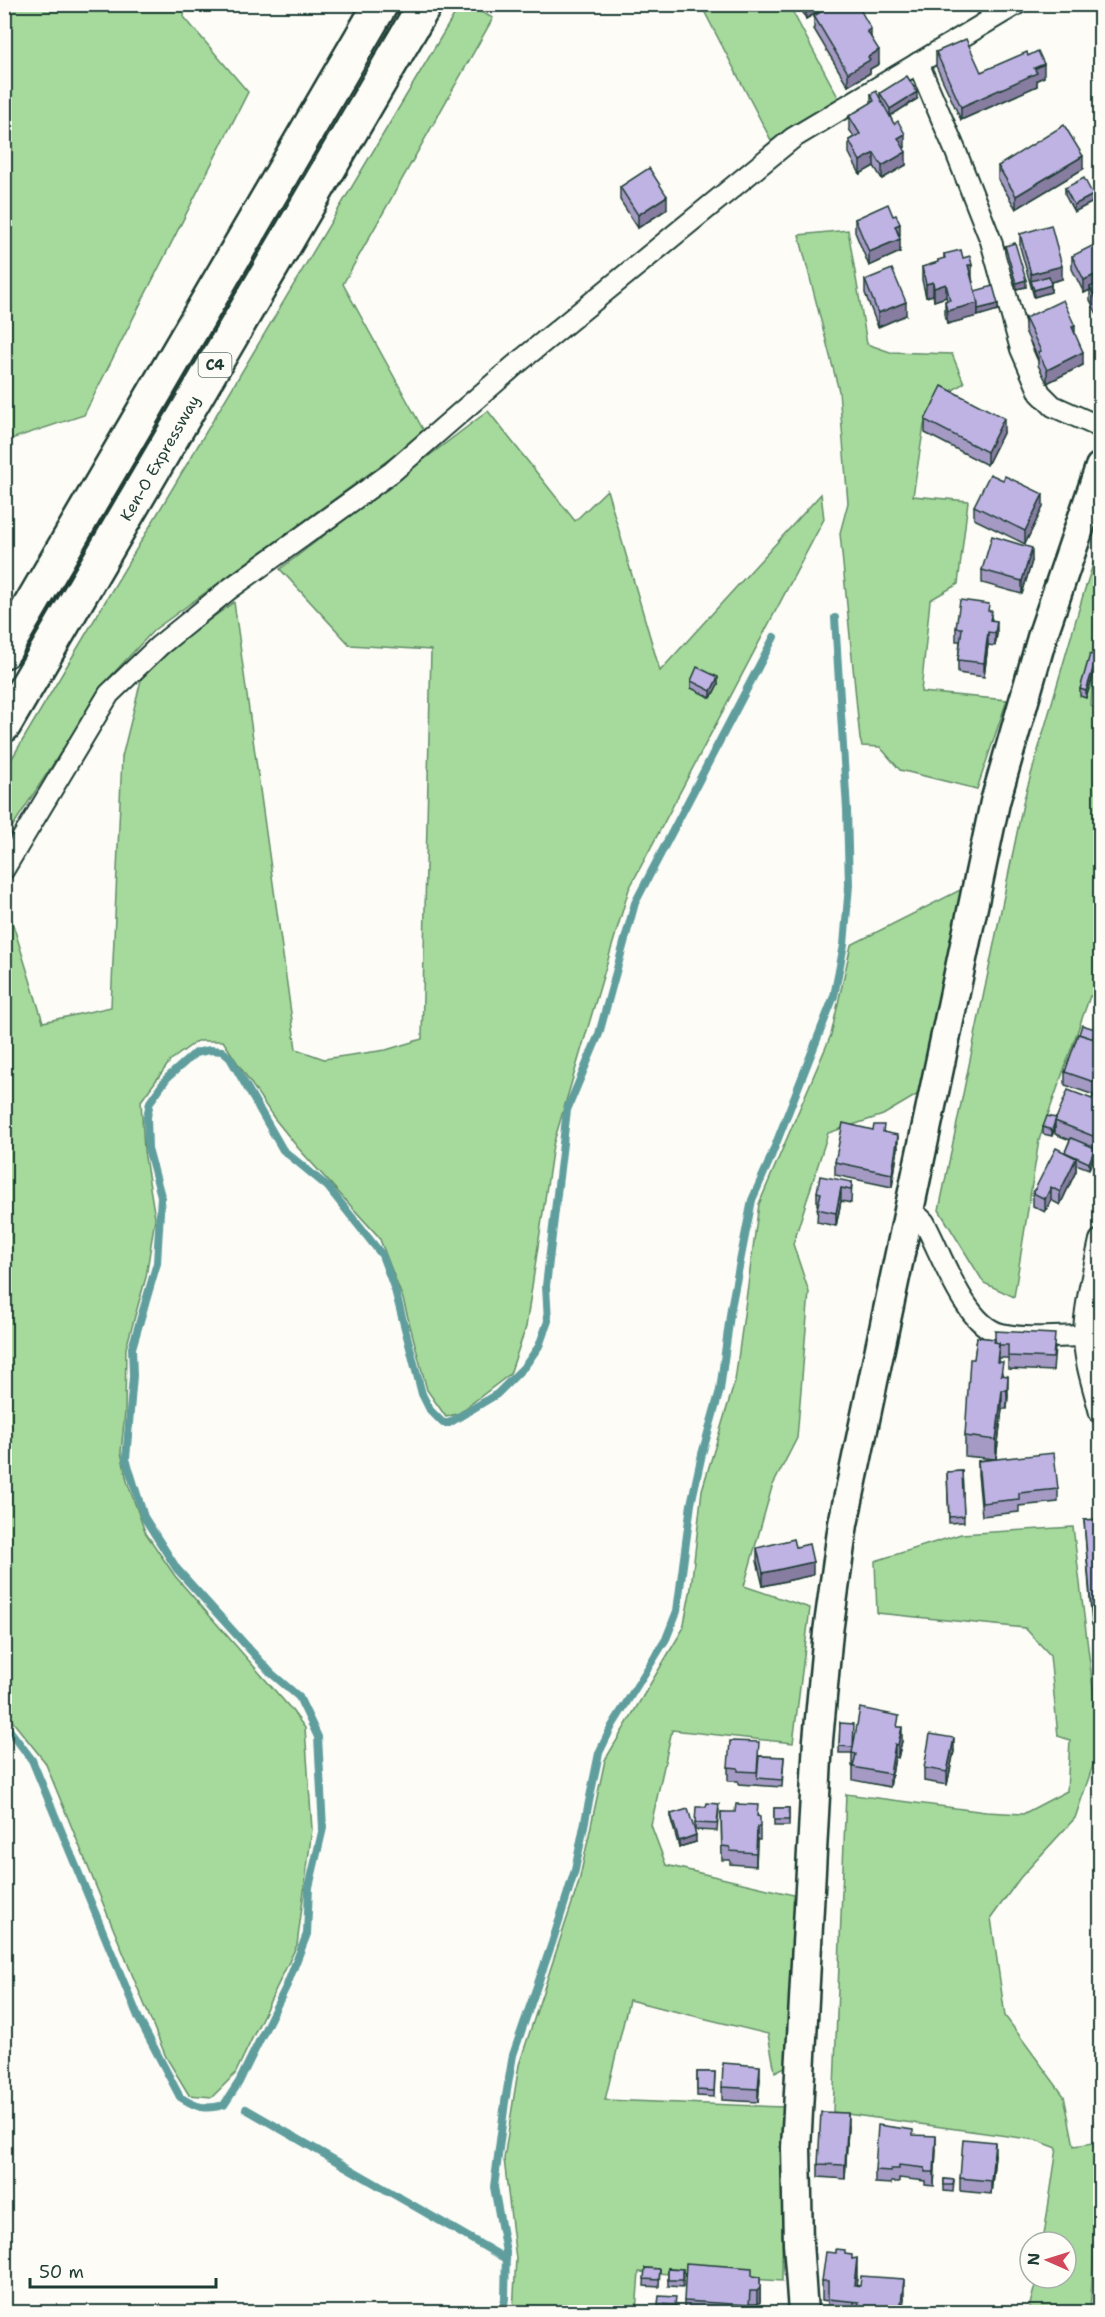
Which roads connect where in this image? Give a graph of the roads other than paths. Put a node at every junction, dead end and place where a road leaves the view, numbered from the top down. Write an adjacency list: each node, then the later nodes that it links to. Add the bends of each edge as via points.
1 (381, 4): 8 (highway, C4)
2 (425, 4): 9 (highway, Ken-O Expressway / C4)
3 (1017, 4): 4 (street)
4 (985, 12): 5 (street)
5 (918, 63): 6 (street, via 991,241 1021,349 1040,393 1053,406); 10 (street, via 794,138 760,164 513,366 392,472 228,590 159,646 109,694)
6 (1101, 426)
7 (1101, 467): 11 (street, via 1043,634 995,802)
8 (4, 651)
9 (4, 725)
10 (4, 869)
11 (909, 1215): 13 (street, via 924,1222 954,1284 978,1321 997,1334); 15 (street, via 843,1524 826,1654 796,2148)
12 (1101, 1240): 13 (street)
13 (1084, 1336): 14 (street)
14 (1101, 1413)
15 (803, 2313)

